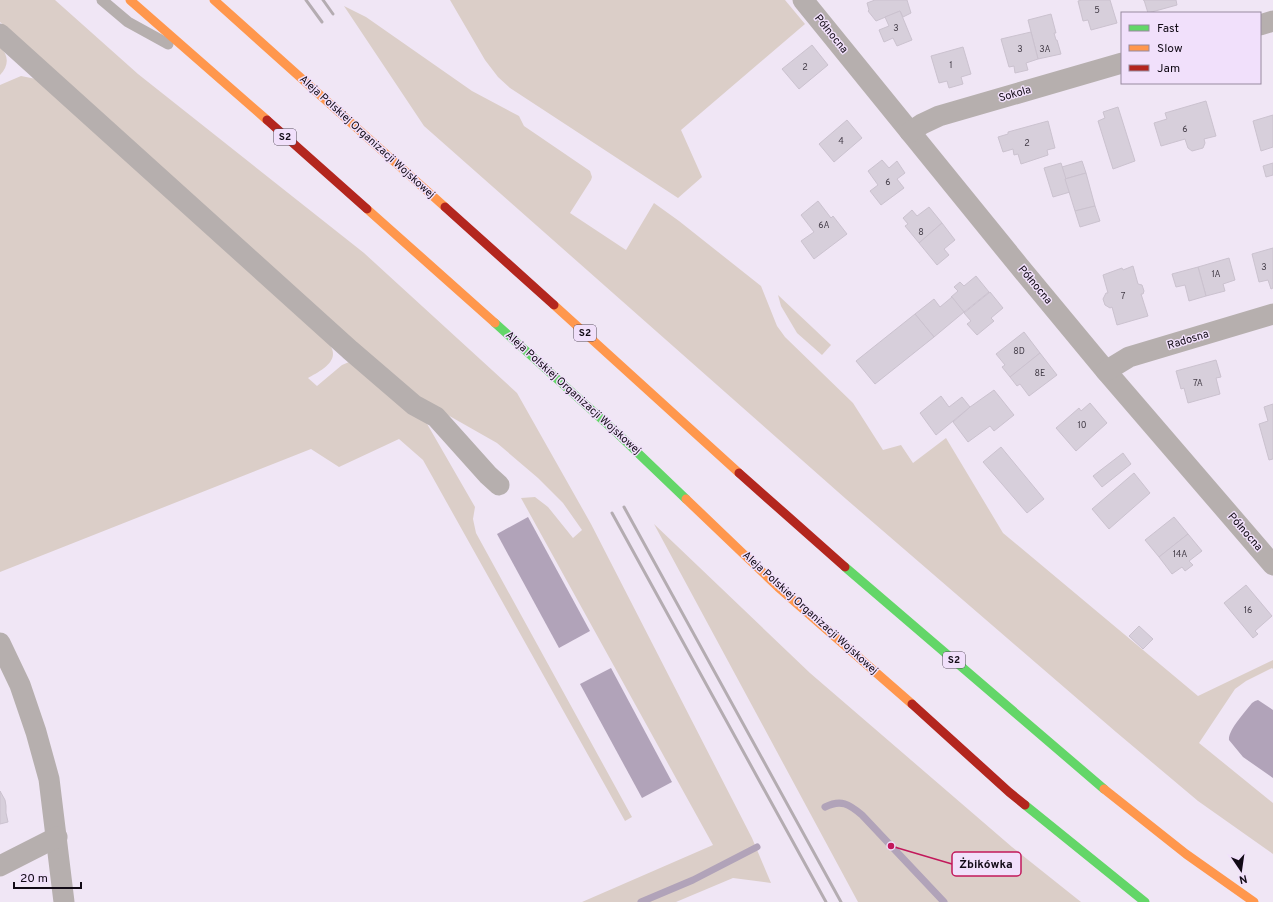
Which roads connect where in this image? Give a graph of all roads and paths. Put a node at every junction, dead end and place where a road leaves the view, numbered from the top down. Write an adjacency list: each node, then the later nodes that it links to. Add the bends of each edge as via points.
1 (102, 0): 8 (lane, via 128,22)
2 (130, 0): 8 (highway, Aleja Polskiej Organizacji Wojskowej / S2)
3 (214, 0): 20 (highway, Aleja Polskiej Organizacji Wojskowej / S2, via 812,539 1096,783 1186,854)
4 (803, 0): 10 (street, Północna)
5 (1273, 22): 6 (street)
6 (1261, 25)
7 (0, 34): 13 (street, via 350,350 414,405 436,417)
8 (197, 60): 19 (highway, Aleja Polskiej Organizacji Wojskowej / S2, via 440,273 616,432 778,587 1009,792)
9 (1121, 63): 10 (street, Sokola, via 939,116)
10 (910, 132): 12 (street, Północna)
11 (1273, 314): 12 (street, Radosna, via 1129,357)
12 (1106, 371): 14 (street, Północna)
13 (499, 485)
14 (1273, 565)
15 (0, 643): 16 (street, via 20,685 36,732 49,779)
16 (57, 837): 17 (street); 18 (street)
17 (0, 866)
18 (64, 902)
19 (1145, 902)
20 (1254, 902)

